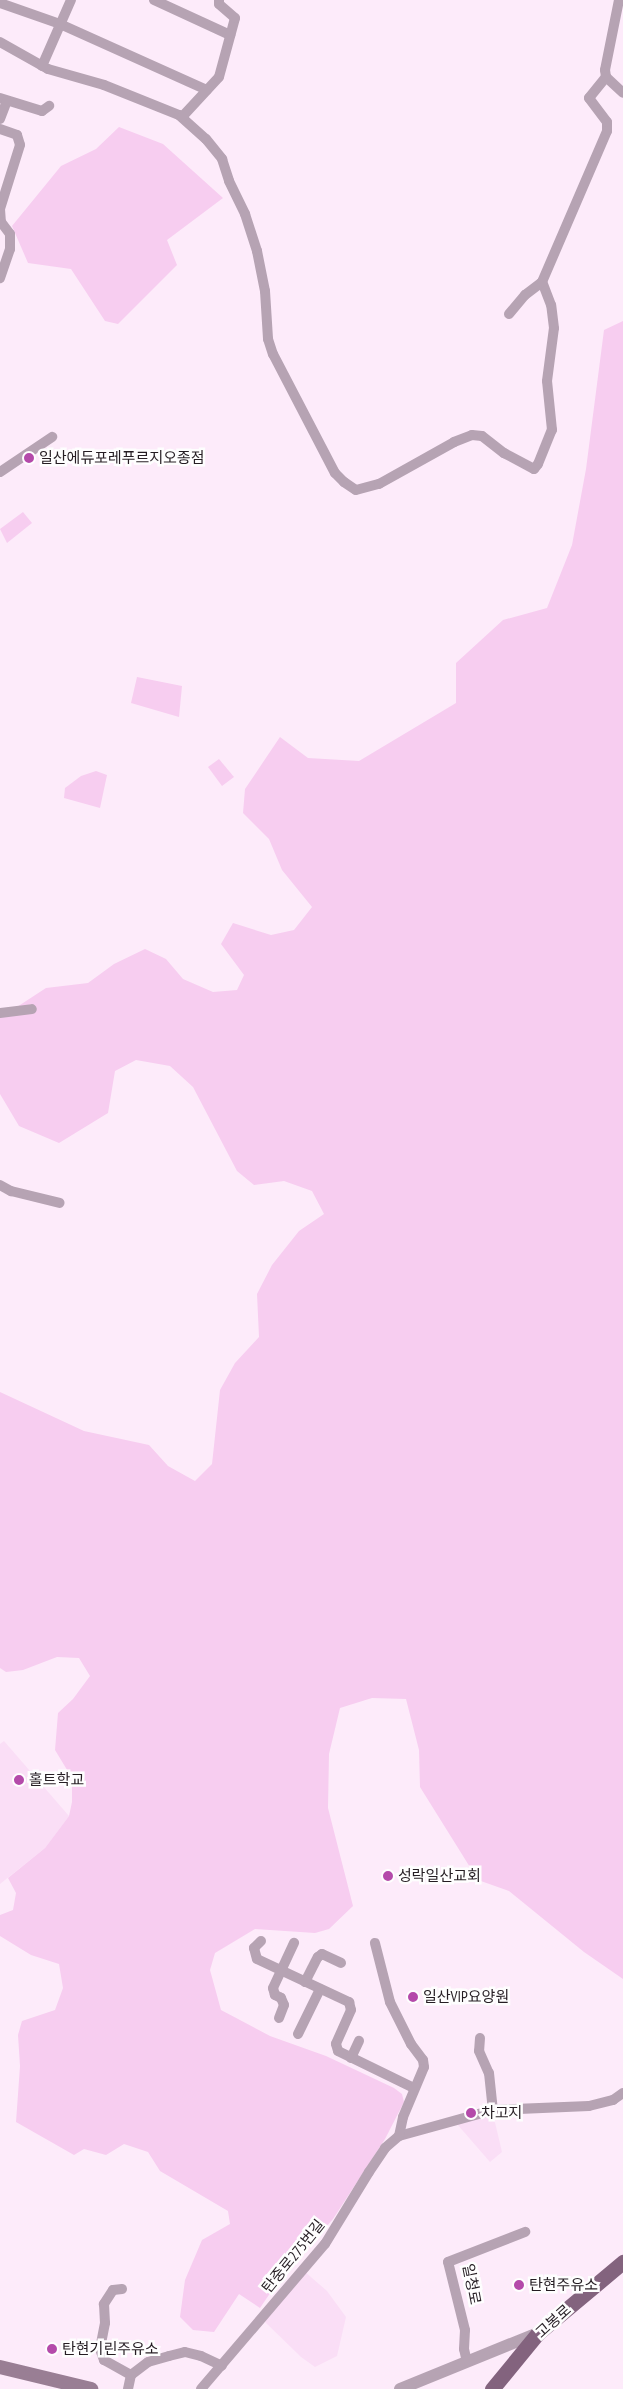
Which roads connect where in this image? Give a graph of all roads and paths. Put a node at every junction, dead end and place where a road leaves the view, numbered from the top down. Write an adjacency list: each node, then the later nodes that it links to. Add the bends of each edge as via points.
1 (70, 0): 6 (street)
2 (154, 0): 7 (street)
3 (219, 0): 7 (street, via 219,4 235,18)
4 (620, 0): 10 (street)
5 (0, 3): 6 (street)
6 (60, 24): 9 (street); 11 (street)
7 (230, 35): 11 (street, via 219,78)
8 (0, 42): 9 (street)
9 (42, 66): 15 (street, via 104,85)
10 (606, 77): 12 (street); 20 (street, via 589,98 607,122 607,131)
11 (207, 90): 15 (street)
12 (623, 92)
13 (4, 99): 14 (street, via 42,111); 16 (street)
14 (49, 106)
15 (182, 118): 20 (street, via 206,139 222,159 257,251 265,291 268,339 273,354 335,473 356,490 379,484 472,435 482,436 504,453 534,469 552,430 547,381 554,328 551,305)
16 (0, 119)
17 (0, 129): 18 (street, via 17,135 20,144)
18 (0, 209): 19 (street, via 1,222 10,234 10,249)
19 (0, 278)
20 (542, 282): 21 (street, via 525,295)
21 (509, 314)
22 (52, 437): 23 (street)
23 (0, 472)
24 (32, 1009): 25 (street)
25 (0, 1013)
26 (0, 1185): 27 (street, via 11,1191)
27 (60, 1203)
28 (261, 1942): 32 (street, via 254,1948 257,1959)
29 (294, 1943): 32 (street)
30 (375, 1944): 40 (street, via 390,2002 411,2044 423,2060 424,2067)
31 (341, 1963): 33 (street, via 322,1954)
32 (281, 1970): 33 (street); 35 (street, via 273,1988 284,2005)
33 (305, 1982): 34 (street)
34 (320, 1988): 36 (street); 39 (street, via 349,2002 351,2010 336,2044 338,2051)
35 (279, 2018)
36 (298, 2034)
37 (480, 2038): 42 (street, via 479,2051 489,2073)
38 (359, 2041): 39 (street)
39 (351, 2058): 40 (street)
40 (414, 2088): 43 (street)
41 (623, 2093): 42 (street, 탄중로275번길, via 613,2100 589,2106)
42 (493, 2110): 43 (street, 탄중로275번길)
43 (400, 2136): 51 (street, 탄중로275번길, via 386,2148 369,2172 325,2244)
44 (526, 2232): 49 (street, 일청로, via 448,2262 465,2330)
45 (623, 2262): 48 (main road, 고봉로)
46 (623, 2276): 58 (main road, 고봉로, via 547,2339)
47 (122, 2289): 52 (street, via 113,2290 104,2304 100,2349 104,2360)
48 (538, 2333): 49 (street); 57 (main road, 고봉로)
49 (467, 2362): 56 (street)
50 (0, 2366): 53 (main road)
51 (222, 2366): 52 (street, via 185,2352 148,2362); 55 (street, 탄중로275번길)
52 (131, 2375): 54 (street)
53 (91, 2389)
54 (128, 2389)
55 (201, 2389)
56 (400, 2389)
57 (492, 2389)
58 (504, 2389)

